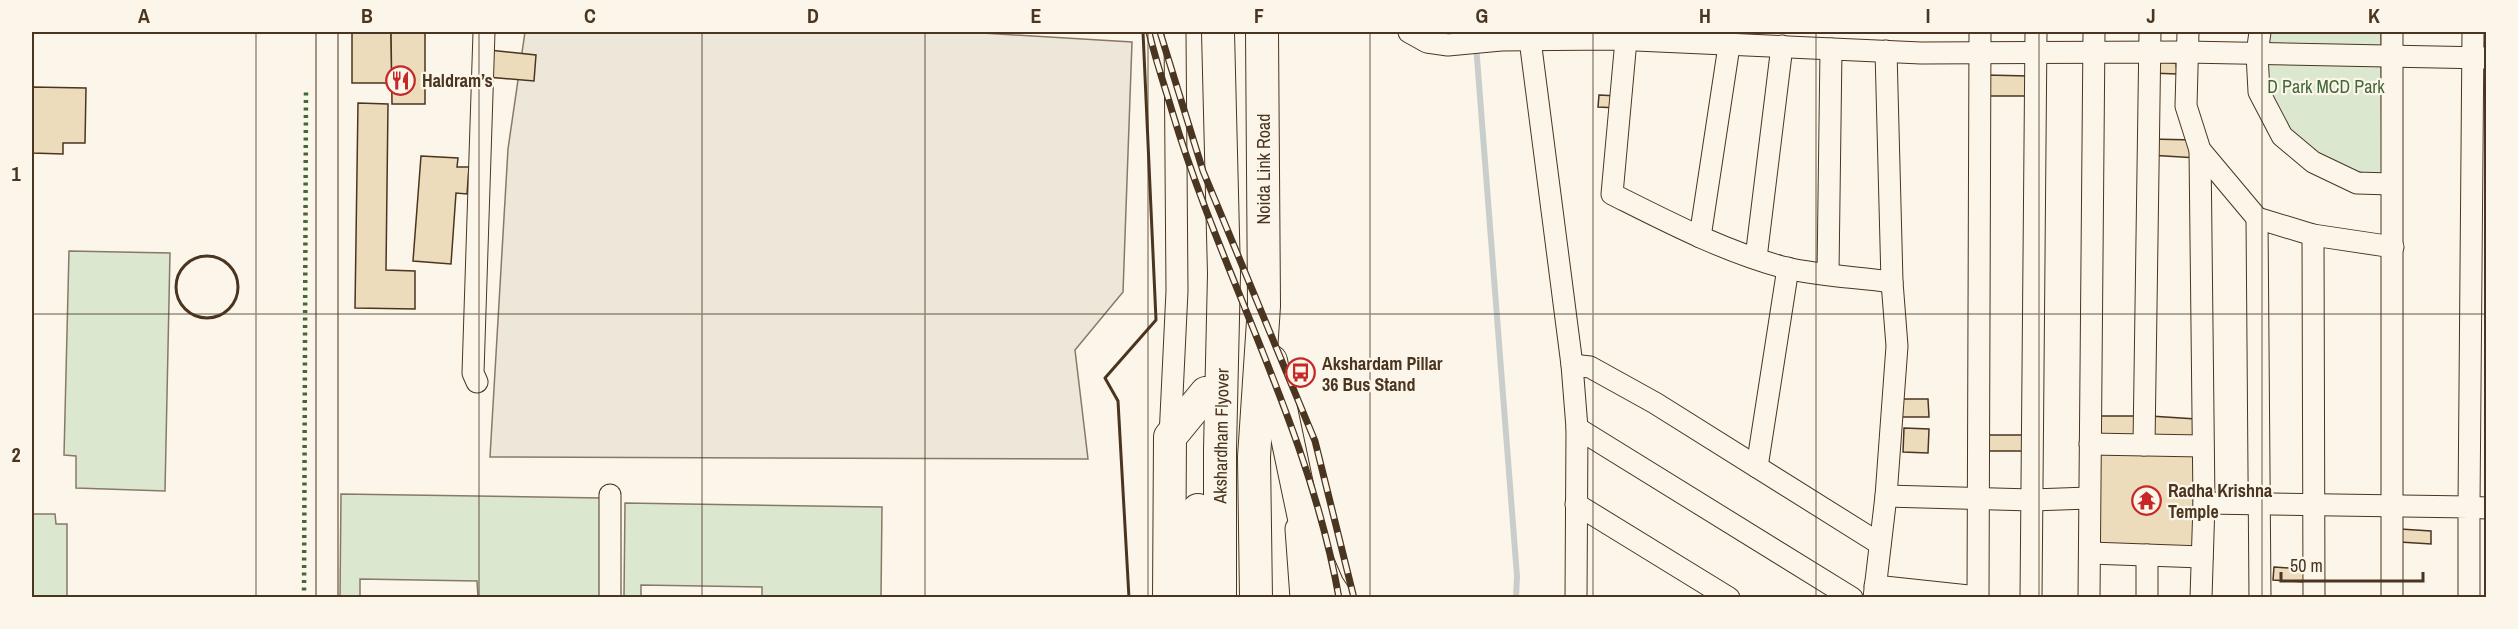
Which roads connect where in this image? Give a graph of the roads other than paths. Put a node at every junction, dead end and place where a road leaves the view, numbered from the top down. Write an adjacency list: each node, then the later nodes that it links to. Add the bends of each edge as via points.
1 (327, 32): 65 (street)
2 (484, 32): 40 (street, via 473,373)
3 (1175, 32): 43 (street, via 1177,291)
4 (1218, 32): 36 (highway)
5 (1263, 32): 38 (highway, Noida Link Road)
6 (1409, 32): 12 (street, via 1427,42 1448,45)
7 (1980, 32): 22 (street)
8 (2036, 32): 23 (street)
9 (2260, 32): 24 (street)
10 (2392, 32): 25 (street)
11 (2473, 32): 26 (street)
12 (1529, 36): 13 (street); 39 (street)
13 (1618, 37): 14 (street); 31 (street, via 1612,195)
14 (1671, 37): 18 (street)
15 (2094, 42): 16 (street); 23 (street); 44 (street)
16 (2150, 42): 17 (street); 45 (street)
17 (2187, 42): 24 (street); 27 (street, via 2186,106)
18 (1729, 46): 19 (street); 31 (street)
19 (1782, 46): 20 (street); 33 (street)
20 (1831, 49): 21 (street); 35 (street)
21 (1886, 51): 22 (street); 37 (street)
22 (1980, 53): 23 (street); 51 (street)
23 (2036, 53): 53 (street)
24 (2257, 54): 25 (street); 28 (street, via 2259,92 2282,136 2313,162 2356,183)
25 (2392, 56): 26 (street); 28 (street)
26 (2480, 58): 59 (street)
27 (2200, 150): 29 (street); 46 (street)
28 (2391, 184): 32 (street)
29 (2257, 218): 30 (street); 54 (street)
30 (2313, 235): 32 (street); 57 (street)
31 (1700, 237): 33 (street)
32 (2393, 247): 58 (street)
33 (1756, 258): 34 (street)
34 (1788, 268): 35 (street); 47 (street)
35 (1828, 273): 37 (street)
36 (1224, 274): 41 (highway); 69 (highway, Akshardham Flyover)
37 (1892, 282): 50 (street, via 1897,346)
38 (1264, 306): 48 (highway); 70 (highway, Akshardham Flyover, via 1254,457)
39 (1572, 365): 42 (street); 47 (street, via 1590,367)
40 (477, 382)
41 (1206, 393): 43 (highway); 68 (highway, via 1199,461)
42 (1577, 428): 56 (street); 75 (street)
43 (1170, 437): 67 (highway)
44 (2090, 444): 45 (street); 52 (street)
45 (2144, 445): 46 (street)
46 (2202, 446): 55 (street)
47 (1757, 467): 60 (street)
48 (1295, 477): 71 (main road); 72 (highway, via 1309,542)
49 (610, 495): 66 (street)
50 (1886, 496): 51 (street); 60 (street)
51 (1977, 498): 53 (street); 76 (street)
52 (2089, 498): 53 (street); 61 (street)
53 (2032, 500): 77 (street)
54 (2260, 502): 55 (street); 57 (street); 81 (street)
55 (2204, 503): 63 (street)
56 (1576, 504): 73 (street); 74 (street)
57 (2315, 504): 58 (street); 82 (street)
58 (2393, 506): 59 (street); 83 (street)
59 (2478, 508): 84 (street)
60 (1880, 544): 64 (street)
61 (2090, 553): 62 (street); 78 (street)
62 (2147, 555): 63 (street); 79 (street)
63 (2202, 557): 80 (street)
64 (1875, 592): 76 (street)
65 (327, 597)
66 (610, 597)
67 (1169, 597)
68 (1197, 597)
69 (1220, 597)
70 (1256, 597)
71 (1304, 597)
72 (1336, 597)
73 (1576, 597)
74 (1729, 597)
75 (1852, 597)
76 (1978, 597)
77 (2031, 597)
78 (2089, 597)
79 (2146, 597)
80 (2201, 597)
81 (2260, 597)
82 (2314, 597)
83 (2392, 597)
84 (2469, 597)

